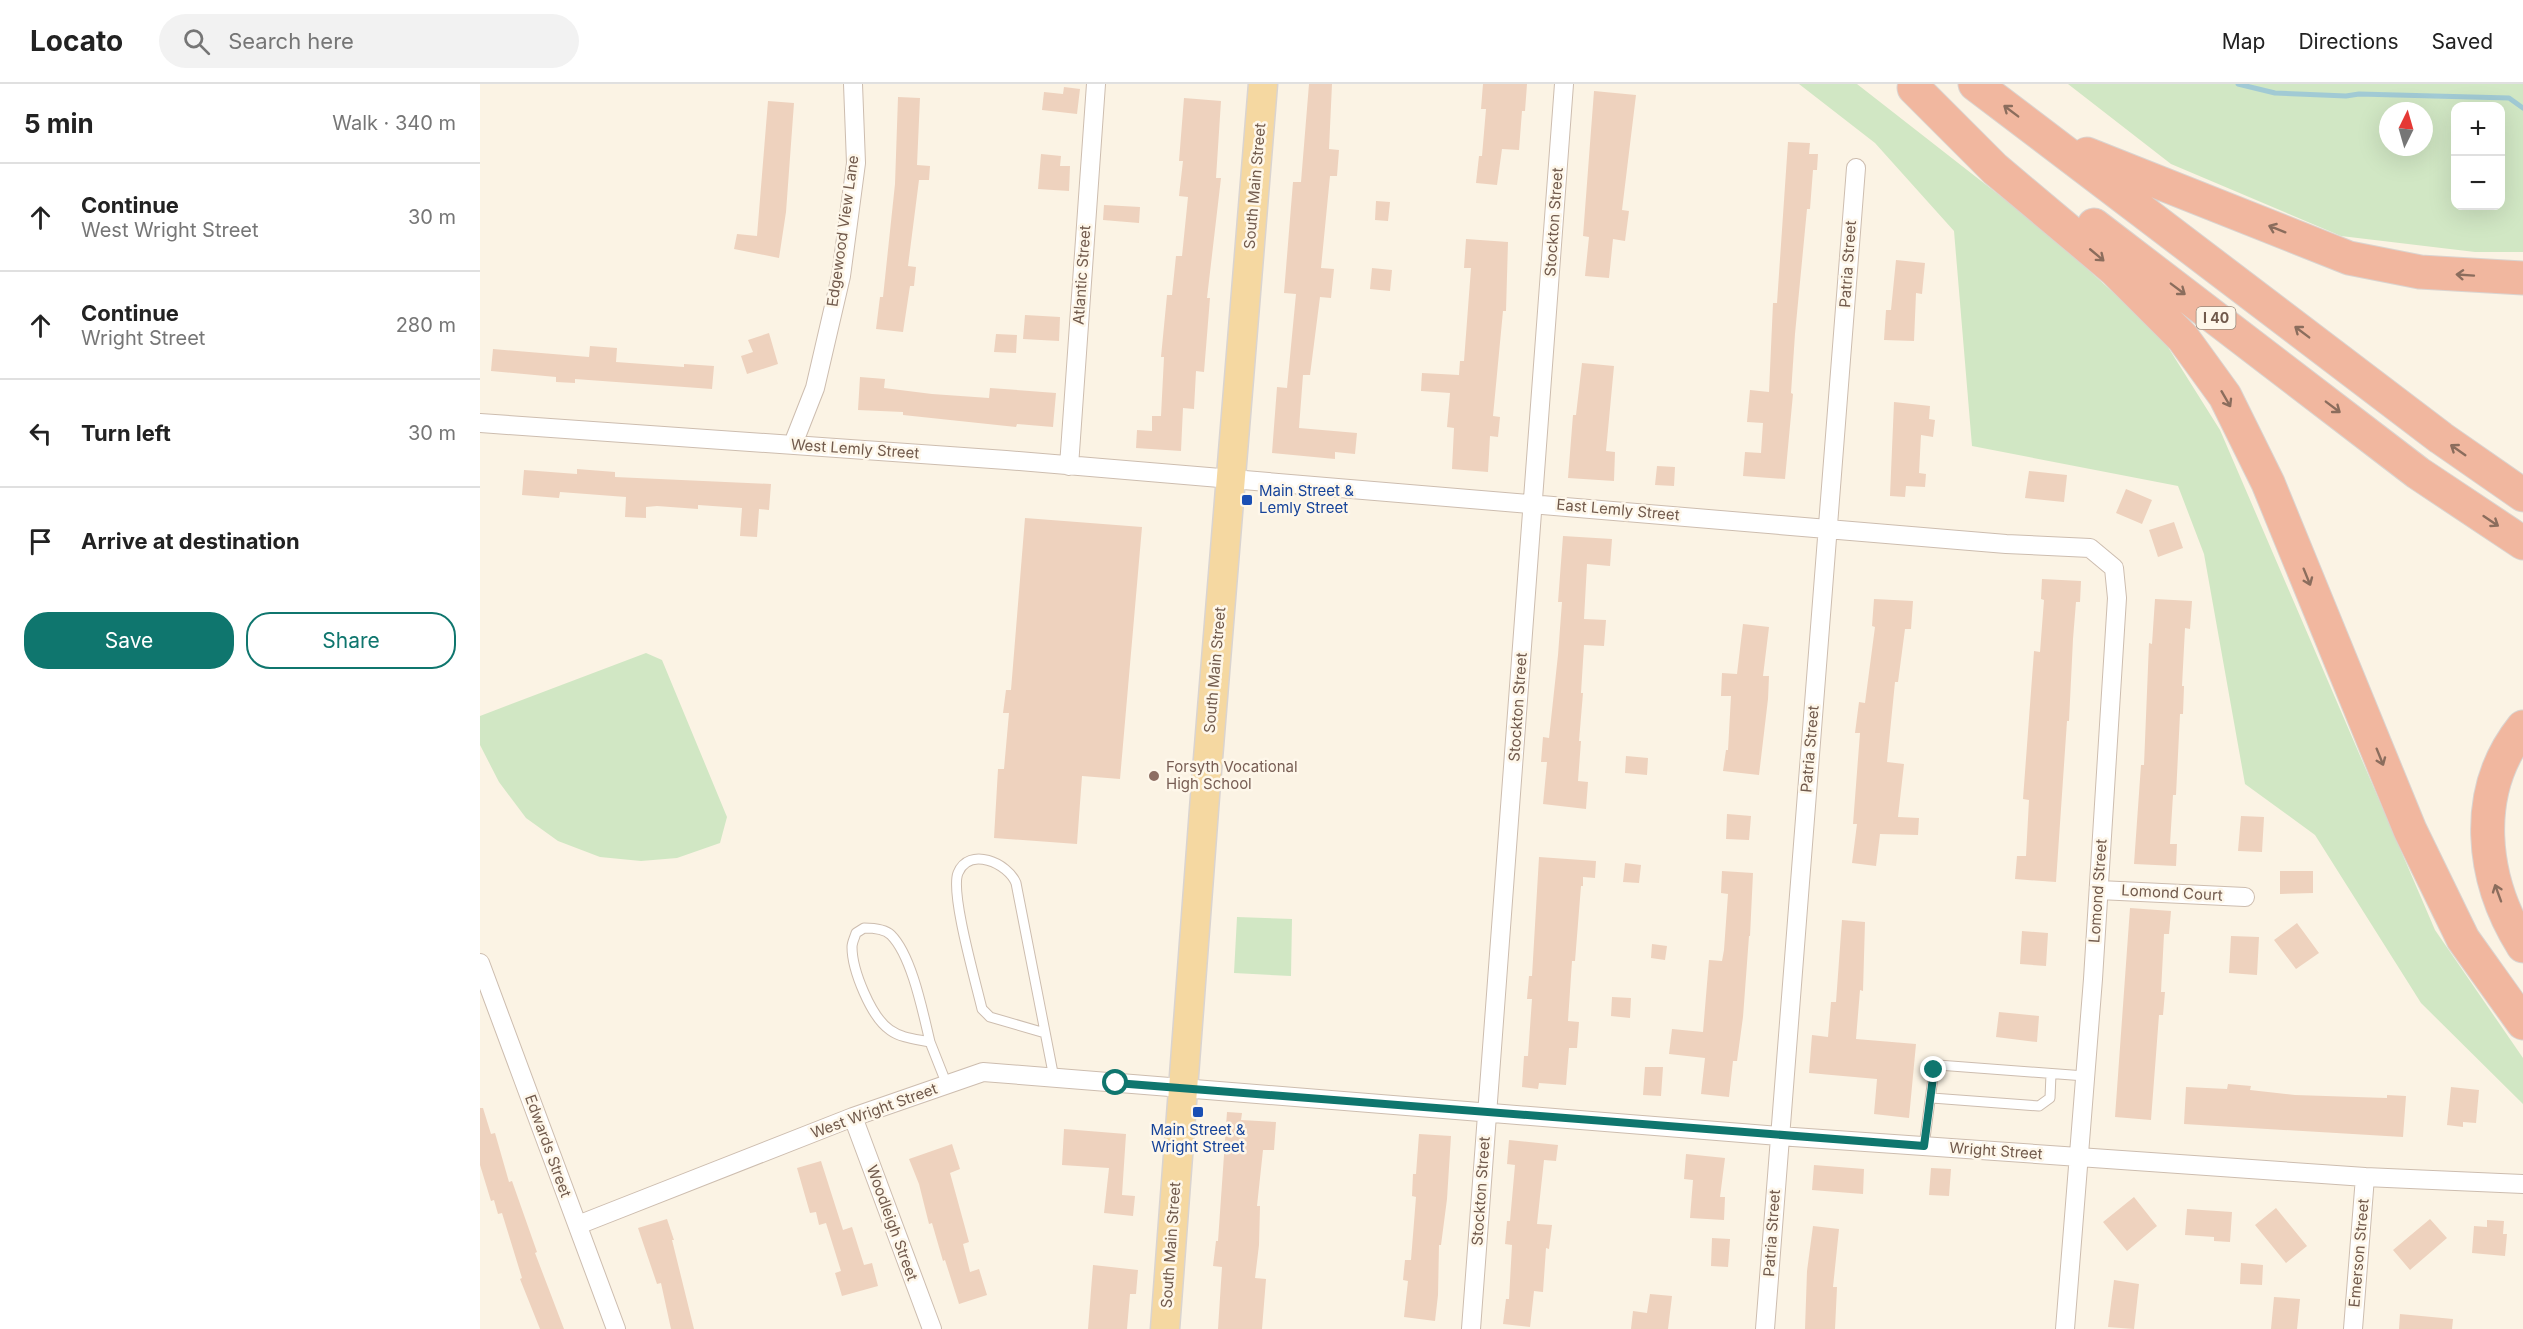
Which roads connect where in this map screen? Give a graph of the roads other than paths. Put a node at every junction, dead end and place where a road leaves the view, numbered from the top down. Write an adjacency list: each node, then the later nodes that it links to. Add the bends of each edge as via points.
1 (853, 84): 11 (street, Edgewood View Lane, via 856,163 841,276 815,388)
2 (1096, 84): 12 (street, Atlantic Street)
3 (1263, 84): 13 (main road, South Main Street)
4 (1564, 84): 15 (street, Stockton Street)
5 (1975, 84): 7 (highway, I 40, one-way to 5)
6 (1911, 86): 17 (highway, I 40, one-way to 17, via 2418,473); 24 (highway, one-way to 24, via 1995,169 2114,269 2182,338 2225,396 2268,483 2410,830 2463,939)
7 (2048, 138): 9 (highway, one-way to 7, via 2420,272 2349,258); 14 (highway, I 40, one-way to 7, via 2441,438)
8 (1856, 168): 16 (street, Patria Street)
9 (2523, 278)
10 (480, 423): 11 (street, West Lemly Street)
11 (793, 444): 12 (street, West Lemly Street)
12 (1069, 466): 13 (street, West Lemly Street)
13 (1230, 480): 15 (street, East Lemly Street); 31 (main road, South Main Street)
14 (2523, 495)
15 (1533, 502): 16 (street, East Lemly Street); 33 (street, Stockton Street)
16 (1828, 527): 18 (street, East Lemly Street); 35 (street, Patria Street)
17 (2523, 543)
18 (2006, 544): 20 (street, Lomond Street, via 2090,548 2114,568 2117,598)
19 (2523, 727): 22 (highway, one-way to 19, via 2494,882 2486,834 2493,785 2505,755)
20 (2098, 890): 21 (street, Lomond Court); 28 (street, Lomond Street)
21 (2245, 897)
22 (2523, 946)
23 (480, 963): 40 (street, Edwards Street)
24 (2523, 1023)
25 (1045, 1033): 25 (lane, via 1012,872 992,861 969,861 957,875 957,895 982,1009 990,1017); 29 (lane)
26 (930, 1042): 26 (lane, via 919,996 890,933 873,928 856,933 852,946 860,981 879,1021 901,1036); 30 (lane)
27 (2051, 1074): 28 (lane); 32 (lane, via 2050,1098 2039,1106); 32 (lane, via 1938,1065 1934,1070)
28 (2085, 1076): 37 (street, Lomond Street)
29 (1054, 1078): 30 (street, West Wright Street, via 983,1072); 31 (street, West Wright Street)
30 (947, 1085): 34 (street, West Wright Street)
31 (1183, 1088): 33 (street, Wright Street); 43 (main road, South Main Street)
32 (1932, 1098): 36 (lane)
33 (1487, 1113): 35 (street, Wright Street); 44 (street, Stockton Street)
34 (854, 1117): 40 (street, West Wright Street); 42 (street, Woodleigh Street)
35 (1779, 1136): 36 (street, Wright Street); 45 (street, Patria Street)
36 (1924, 1146): 37 (street, Wright Street)
37 (2079, 1156): 38 (street, Wright Street); 46 (street, Lomond Street)
38 (2366, 1177): 39 (street, Wright Street); 47 (street, Emerson Street)
39 (2523, 1184)
40 (578, 1225): 41 (street, Edwards Street)
41 (616, 1329)
42 (932, 1329)
43 (1165, 1329)
44 (1471, 1329)
45 (1765, 1329)
46 (2065, 1329)
47 (2353, 1329)

